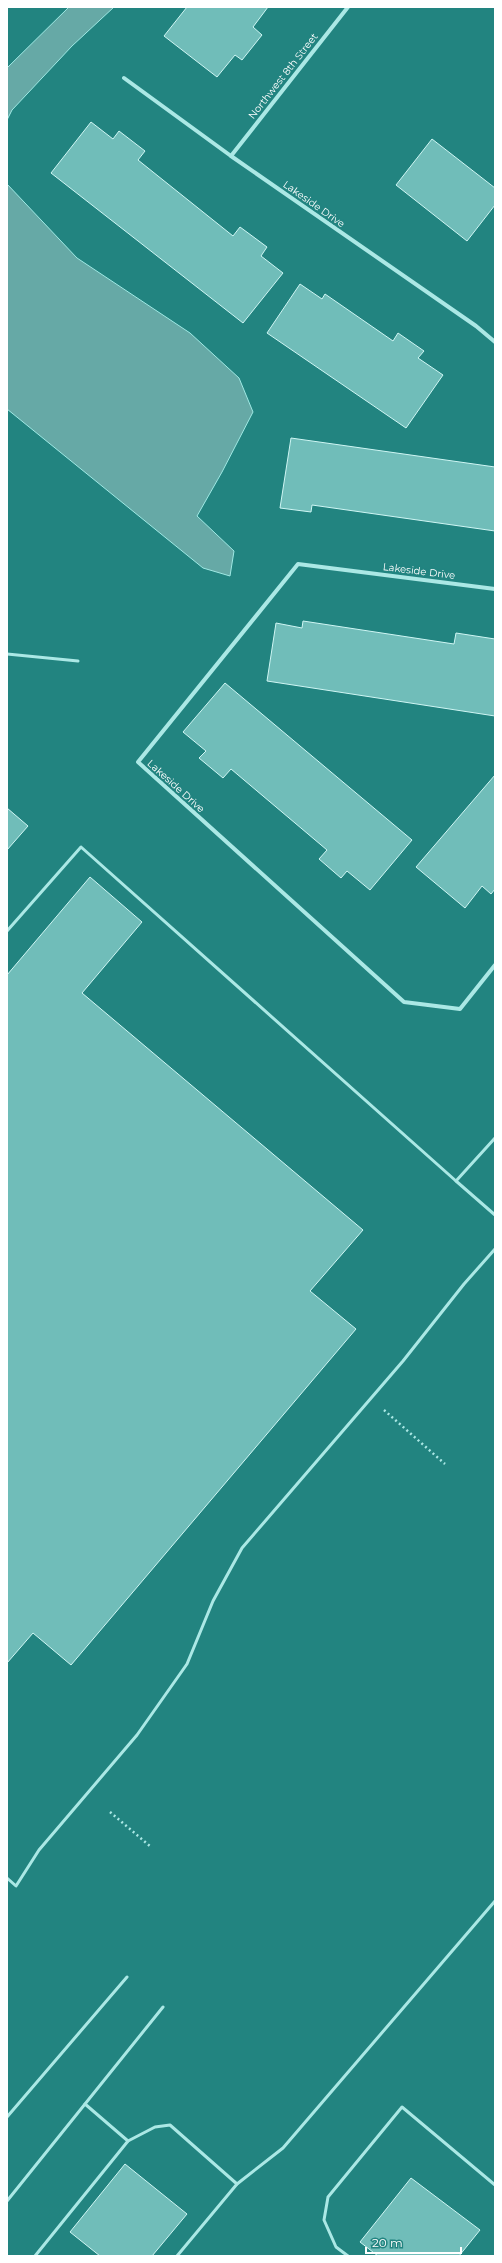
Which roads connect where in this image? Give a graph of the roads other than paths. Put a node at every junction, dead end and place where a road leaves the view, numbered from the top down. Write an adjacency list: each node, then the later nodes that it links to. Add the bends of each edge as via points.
1 (348, 7): 3 (street, Northwest 8th Street)
2 (124, 78): 3 (street, Lakeside Drive)
3 (231, 156): 4 (street, Lakeside Drive, via 476,326)
4 (495, 342)
5 (495, 589): 9 (street, Lakeside Drive, via 298,564 138,762 404,1002 460,1009)
6 (7, 654): 7 (lane)
7 (78, 660)
8 (7, 931): 11 (lane, via 81,847)
9 (495, 965)
10 (495, 1138): 11 (lane)
11 (456, 1181): 12 (lane)
12 (495, 1215)
13 (495, 1249): 14 (lane, via 403,1361 242,1548 213,1600 187,1664 137,1735 39,1850 16,1886)
14 (7, 1878)
15 (495, 1901): 21 (lane, via 283,2148)
16 (127, 1977): 19 (lane)
17 (163, 2007): 18 (lane)
18 (85, 2104): 20 (lane); 23 (lane)
19 (7, 2117)
20 (128, 2141): 21 (lane, via 155,2127 170,2125); 24 (lane)
21 (237, 2184): 25 (lane)
22 (495, 2185): 26 (lane, via 402,2107 328,2197 324,2220 336,2247)
23 (7, 2201)
24 (35, 2256)
25 (177, 2256)
26 (348, 2256)

